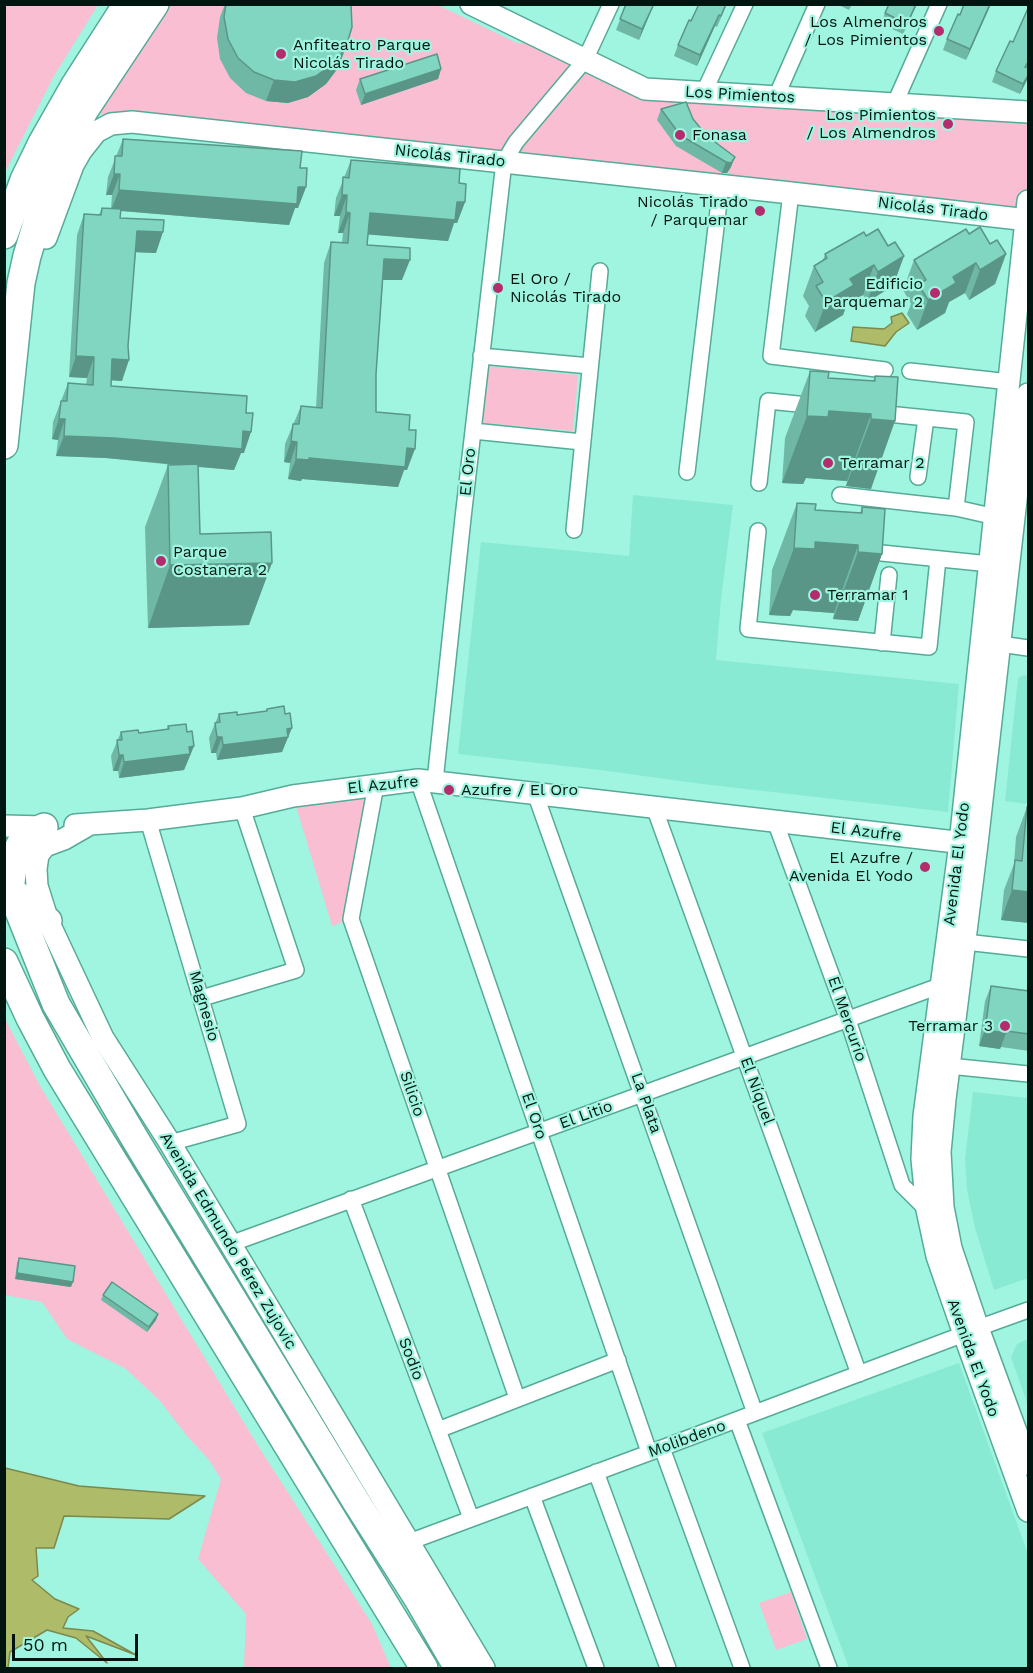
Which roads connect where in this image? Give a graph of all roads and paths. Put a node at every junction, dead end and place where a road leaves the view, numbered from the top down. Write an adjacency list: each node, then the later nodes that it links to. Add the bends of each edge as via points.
1 (127, 4): 17 (highway, via 42,143)
2 (155, 4): 19 (highway, via 84,111 57,167 27,256)
3 (471, 4): 8 (street, Los Pimientos)
4 (611, 4): 8 (street)
5 (745, 4): 9 (street)
6 (817, 4): 10 (street)
7 (939, 4): 11 (street)
8 (585, 60): 9 (street, Los Pimientos, via 645,89); 13 (street, via 516,142)
9 (704, 92): 10 (street, Los Pimientos)
10 (776, 97): 11 (street, Los Pimientos)
11 (895, 103): 12 (street, Los Pimientos)
12 (1029, 112)
13 (504, 162): 14 (street, Nicolás Tirado); 19 (street, Nicolás Tirado, via 132,122 111,124 96,132 73,165 42,249 26,318); 20 (street, El Oro)
14 (721, 185): 15 (street, Nicolás Tirado); 32 (street)
15 (791, 193): 16 (street, Nicolás Tirado); 22 (street, via 771,356)
16 (1028, 213): 24 (street, Avenida El Yodo)
17 (4, 235)
18 (600, 272): 21 (street)
19 (16, 339): 31 (highway)
20 (482, 356): 21 (street); 29 (street, El Oro)
21 (590, 366): 30 (street)
22 (885, 370)
23 (910, 371): 24 (street)
24 (1010, 382): 37 (street, Avenida El Yodo)
25 (1029, 394): 45 (street, Avenida El Yodo)
26 (836, 408): 34 (street, via 768,401)
27 (859, 411): 28 (street)
28 (926, 418): 33 (street); 36 (street, via 966,422)
29 (473, 431): 30 (street); 47 (street, El Oro)
30 (582, 442): 38 (street)
31 (4, 445)
32 (687, 472)
33 (918, 477)
34 (759, 483)
35 (840, 495): 36 (street)
36 (956, 508): 37 (street)
37 (996, 517): 42 (street, Avenida El Yodo)
38 (574, 530)
39 (758, 531): 44 (street, via 748,629)
40 (859, 551): 41 (street)
41 (938, 559): 42 (street); 44 (street, via 929,647)
42 (990, 564): 57 (street, Avenida El Yodo)
43 (889, 575): 44 (street)
44 (882, 643)
45 (1000, 644): 46 (street); 57 (street, Avenida El Yodo)
46 (1029, 648)
47 (427, 781): 48 (street, El Azufre); 49 (street, El Azufre); 71 (street, El Oro)
48 (376, 785): 51 (street, El Azufre, via 293,796); 73 (street, Silicio, via 351,919)
49 (535, 793): 50 (street, El Azufre); 70 (street, La Plata)
50 (654, 807): 53 (street, El Azufre); 67 (street, El Níquel)
51 (242, 808): 52 (street, El Azufre); 65 (street, via 296,970)
52 (148, 820): 54 (street, El Azufre); 65 (street, Magnesio)
53 (775, 821): 57 (street, El Azufre); 66 (street, El Mercurio)
54 (90, 824): 56 (street, El Azufre); 60 (street, Avenida Edmundo Pérez Zujovic, via 45,846 38,855 37,886)
55 (4, 826): 56 (street, El Azufre)
56 (44, 827): 59 (highway, via 23,839 15,854)
57 (968, 844): 61 (street, Avenida El Yodo); 64 (street, Avenida El Yodo)
58 (4, 860): 59 (highway, Avenida Edmundo Pérez Zujovic)
59 (10, 889): 60 (highway); 93 (highway, Avenida Edmundo Pérez Zujovic, via 61,1013)
60 (48, 921): 72 (street, Avenida Edmundo Pérez Zujovic, via 103,1038)
61 (965, 942): 62 (street); 68 (street, Avenida El Yodo)
62 (1029, 949)
63 (4, 962): 92 (highway, via 57,1069)
64 (942, 985): 66 (street, El Litio); 75 (street, Avenida El Yodo, via 924,1116)
65 (201, 998): 72 (street, Magnesio, via 238,1124)
66 (848, 1020): 67 (street, El Litio); 75 (street, El Mercurio, via 902,1185)
67 (745, 1057): 70 (street, El Litio); 80 (street, El Níquel)
68 (949, 1066): 69 (street); 78 (street, Avenida El Yodo, via 940,1152 943,1207)
69 (1029, 1074)
70 (643, 1094): 71 (street, El Litio); 82 (street, La Plata)
71 (539, 1132): 73 (street, El Litio); 79 (street, El Oro)
72 (170, 1143): 76 (street, Avenida Edmundo Pérez Zujovic)
73 (437, 1169): 74 (street, El Litio); 81 (street, Silicio)
74 (351, 1199): 76 (street, El Litio); 84 (street, Sodio)
75 (927, 1210): 78 (street, Avenida El Yodo, via 938,1256)
76 (230, 1244): 91 (street, Avenida Edmundo Pérez Zujovic)
77 (1029, 1310): 78 (street, Molibdeno)
78 (971, 1331): 80 (street, Molibdeno); 86 (street, Avenida El Yodo); 89 (street, Avenida El Yodo)
79 (618, 1360): 81 (street); 85 (street, El Oro)
80 (859, 1374): 82 (street, Molibdeno)
81 (517, 1398): 84 (street)
82 (755, 1413): 83 (street, Molibdeno)
83 (737, 1420): 85 (street, Molibdeno); 98 (street)
84 (438, 1430): 90 (street, Sodio)
85 (656, 1450): 87 (street, Molibdeno); 97 (street, El Oro)
86 (1029, 1464)
87 (596, 1472): 88 (street, Molibdeno); 96 (street)
88 (532, 1496): 90 (street, Molibdeno); 95 (street)
89 (1029, 1511)
90 (471, 1518): 91 (street, Molibdeno)
91 (409, 1542): 94 (street, Avenida Edmundo Pérez Zujovic)
92 (424, 1668)
93 (458, 1668)
94 (484, 1668)
95 (596, 1668)
96 (668, 1668)
97 (742, 1668)
98 (829, 1668)

